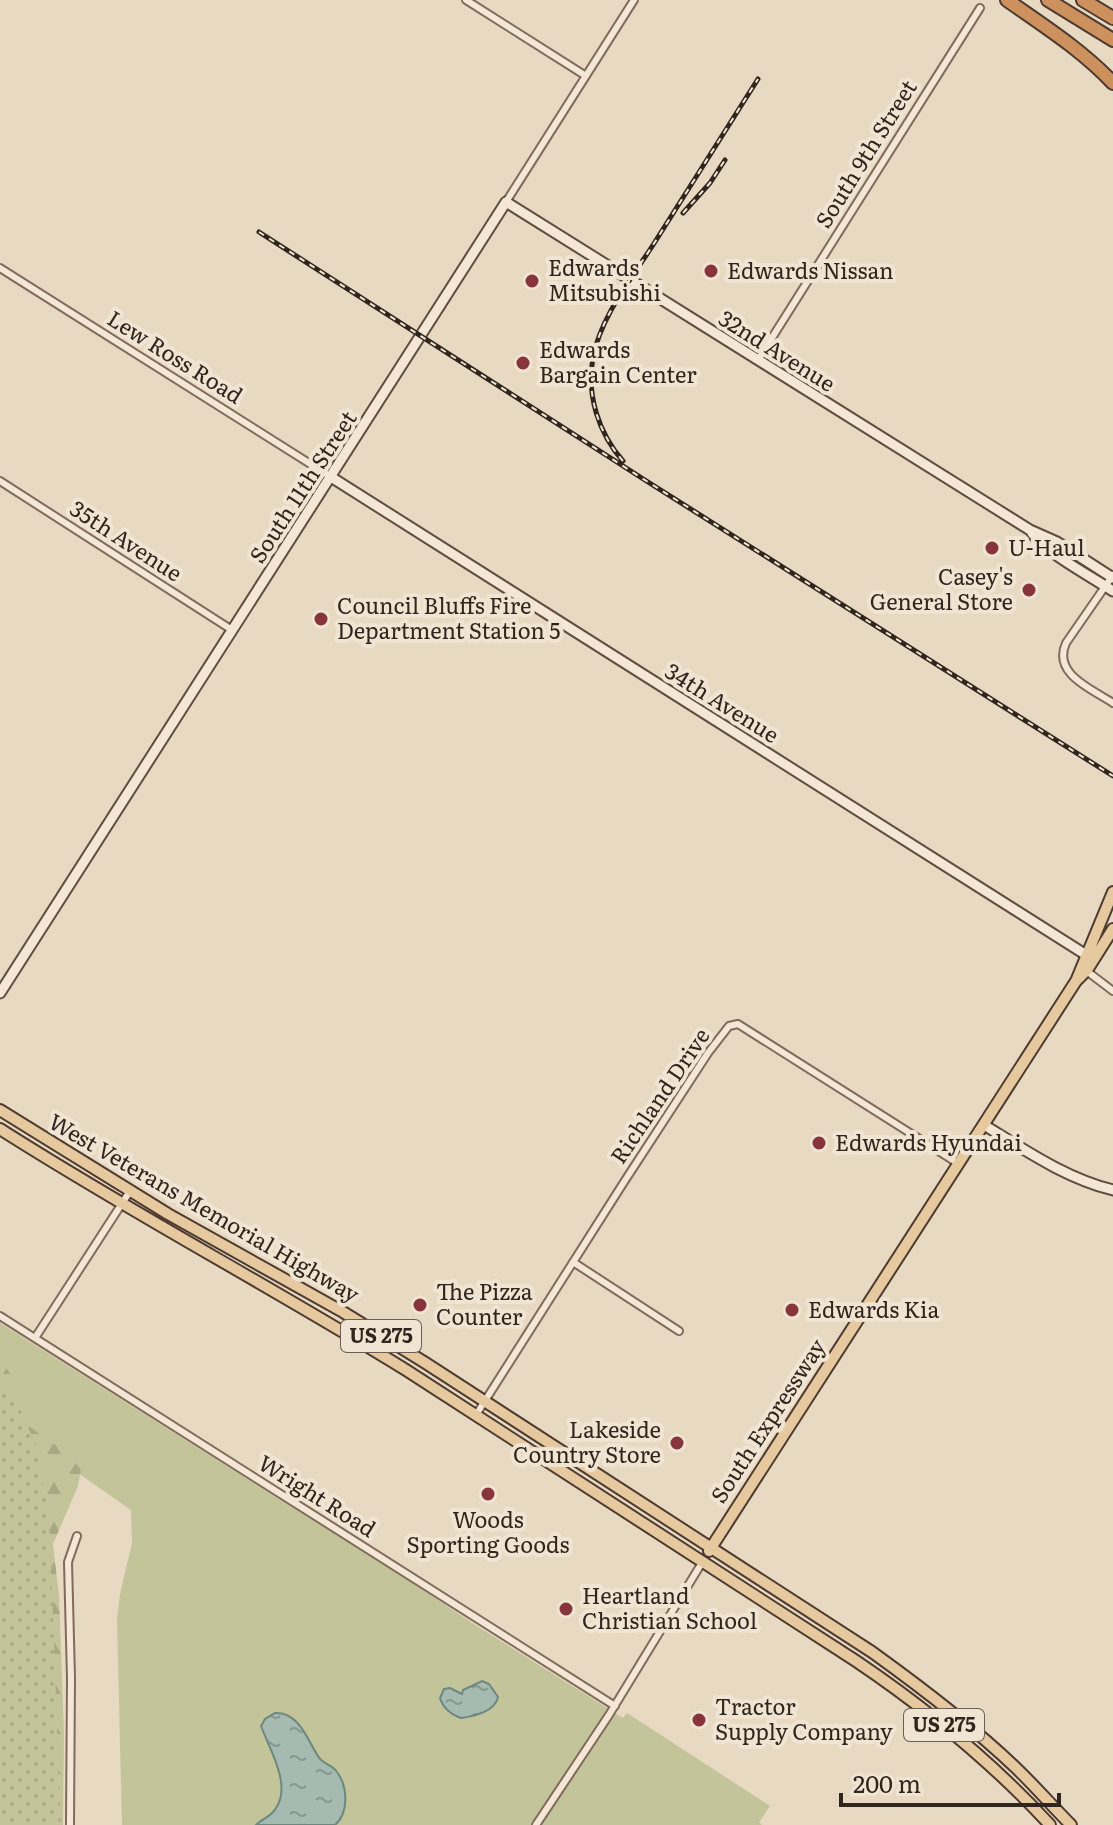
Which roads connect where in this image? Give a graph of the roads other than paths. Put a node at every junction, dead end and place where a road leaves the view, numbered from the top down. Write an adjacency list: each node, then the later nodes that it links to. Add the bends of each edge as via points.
1 (466, 0): 9 (street)
2 (634, 0): 9 (street, South 11th Street)
3 (1007, 0): 10 (highway, via 1070,44)
4 (1048, 0): 8 (highway)
5 (1083, 0): 7 (highway)
6 (980, 8): 13 (street, South 9th Street)
7 (1113, 18)
8 (1113, 40)
9 (586, 76): 11 (street, South 11th Street)
10 (1113, 83)
11 (506, 202): 13 (street, 32nd Avenue); 14 (street, South 11th Street)
12 (0, 268): 14 (street, Lew Ross Road)
13 (758, 360): 16 (street, 32nd Avenue, via 1030,530 1048,548)
14 (331, 477): 17 (street, South 11th Street); 21 (street, 34th Avenue)
15 (0, 481): 17 (street, 35th Avenue)
16 (1111, 581): 18 (street, via 1062,656 1072,676)
17 (232, 630): 24 (street, South 11th Street)
18 (1113, 703)
19 (1113, 892): 21 (main road, South Expressway)
20 (1113, 929): 21 (main road, South Expressway)
21 (1090, 957): 22 (main road, South Expressway)
22 (1084, 968): 23 (street); 26 (main road, South Expressway)
23 (1113, 991)
24 (0, 993)
25 (0, 1110): 30 (main road, West Veterans Memorial Highway / US 275)
26 (984, 1125): 28 (main road, South Expressway); 29 (street, via 1054,1167)
27 (0, 1129): 31 (main road, West Veterans Memorial Highway / US 275)
28 (959, 1164): 32 (street, Richland Drive, via 733,1024 708,1053); 39 (main road, South Expressway)
29 (1113, 1190)
30 (130, 1191): 31 (street); 36 (main road, West Veterans Memorial Highway / US 275, via 343,1312)
31 (122, 1203): 35 (street); 37 (main road, West Veterans Memorial Highway / US 275)
32 (573, 1262): 34 (street); 36 (street, Richland Drive)
33 (0, 1316): 35 (street, Wright Road)
34 (679, 1331)
35 (35, 1338): 41 (street, Wright Road)
36 (485, 1401): 37 (street, Richland Drive); 39 (main road, West Veterans Memorial Highway / US 275)
37 (476, 1415): 40 (main road, West Veterans Memorial Highway / US 275)
38 (77, 1536): 43 (street, via 68,1562)
39 (711, 1547): 40 (main road, South Expressway); 42 (main road, US 275, via 910,1679 993,1747)
40 (703, 1561): 41 (street); 45 (main road, US 275, via 916,1703 994,1768)
41 (615, 1706): 44 (street)
42 (1059, 1813): 45 (street); 46 (main road, US 275)
43 (70, 1825)
44 (536, 1825)
45 (1050, 1825)
46 (1071, 1825)

